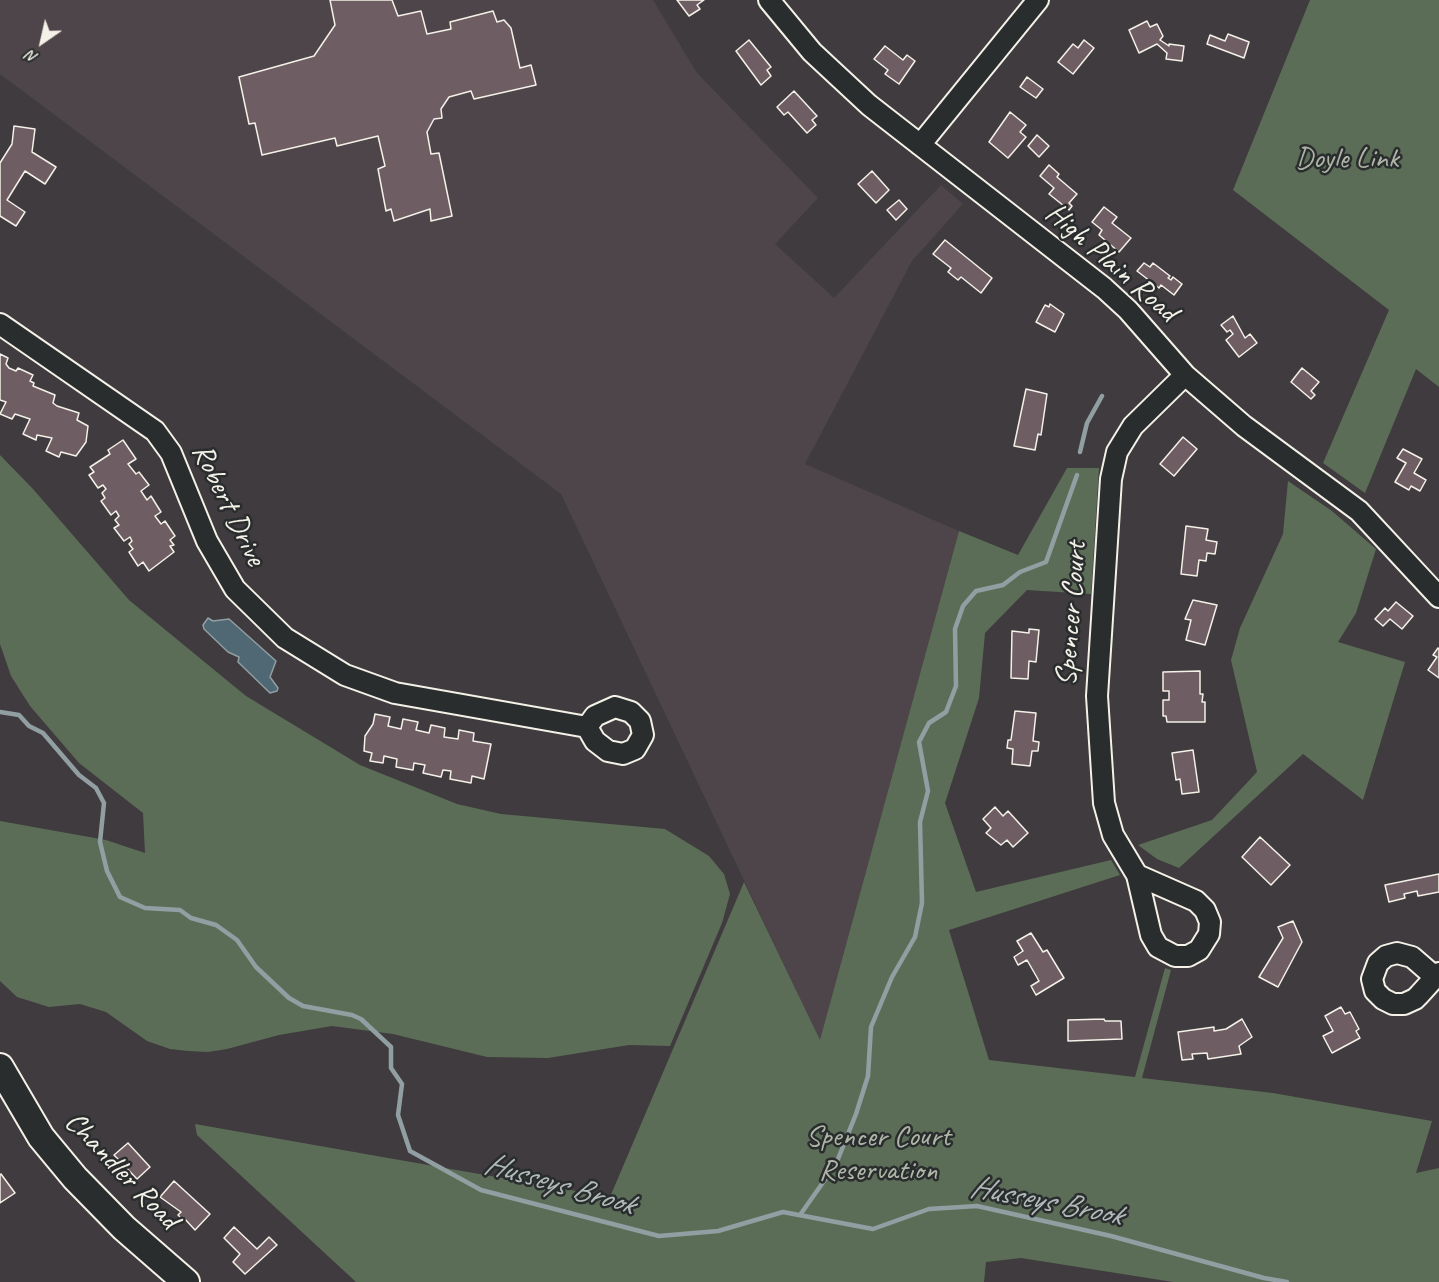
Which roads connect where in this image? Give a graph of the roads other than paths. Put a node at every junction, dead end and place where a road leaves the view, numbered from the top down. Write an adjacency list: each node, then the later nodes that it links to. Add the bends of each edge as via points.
1 (769, 0): 3 (street, High Plain Road, via 812,51)
2 (1038, 0): 3 (street)
3 (920, 146): 5 (street, High Plain Road, via 1104,288)
4 (0, 324): 7 (street, Robert Drive, via 155,431 171,453 207,541 235,589 285,638 345,675 395,693)
5 (1185, 375): 6 (street, High Plain Road, via 1244,426 1359,511); 8 (street, Spencer Court, via 1126,433 1111,479 1097,718 1106,813 1113,835)
6 (1439, 597)
7 (587, 727)
8 (1137, 875)
9 (0, 1067): 10 (main road, Chandler Road, via 31,1122 75,1178)
10 (186, 1282)

